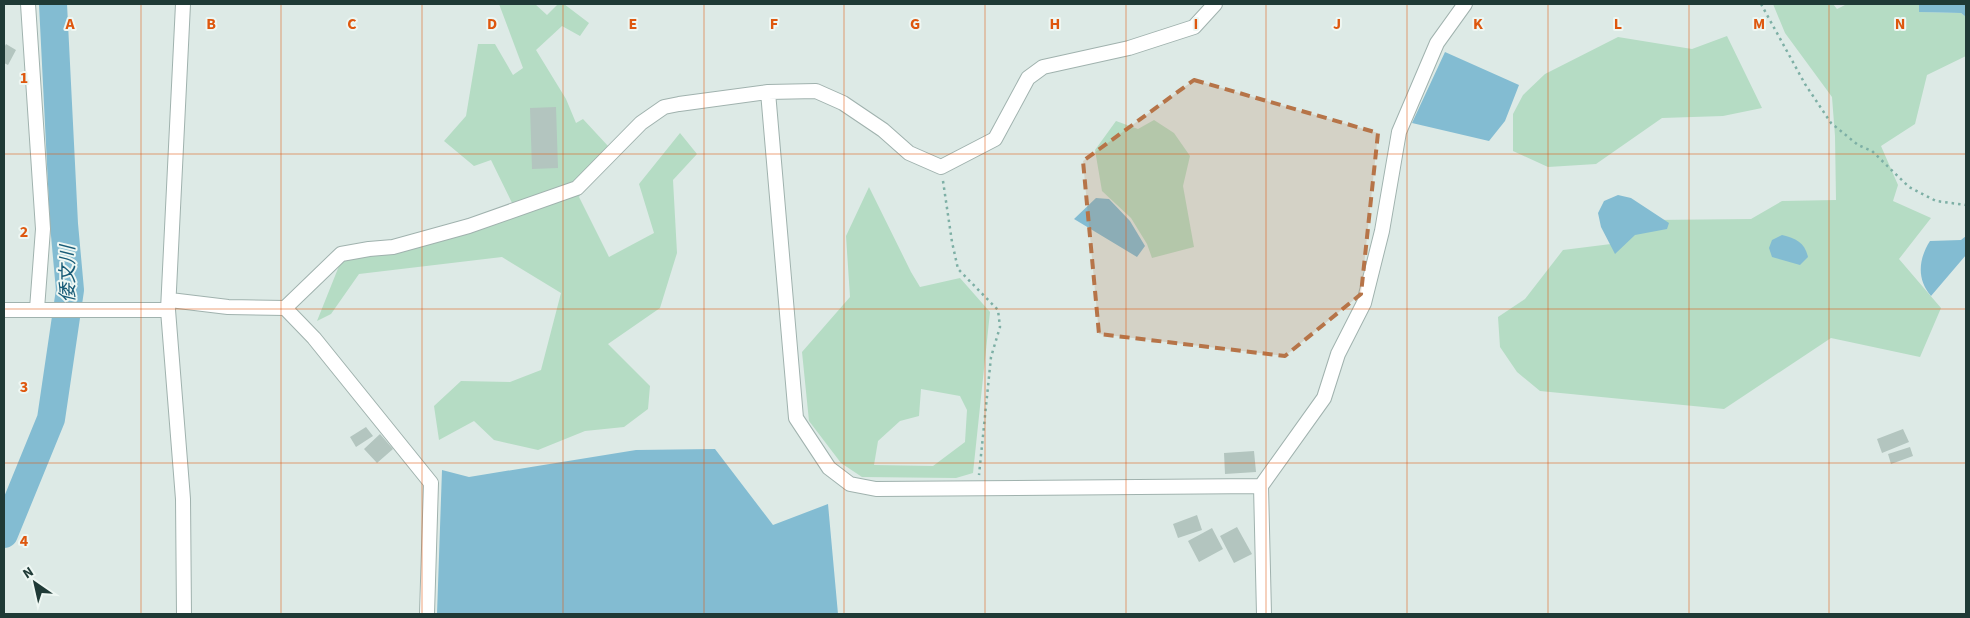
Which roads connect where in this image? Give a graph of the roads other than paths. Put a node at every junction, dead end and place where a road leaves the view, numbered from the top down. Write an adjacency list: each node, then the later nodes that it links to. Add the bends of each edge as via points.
1 (28, 4): 8 (street, via 43,229)
2 (183, 4): 6 (street)
3 (1215, 4): 5 (street, via 1194,27 1128,48 1043,67 1028,78 995,139 941,167 909,153 883,130 843,103 816,91)
4 (1465, 4): 10 (street, via 1437,43 1399,132 1382,231 1364,304 1338,354 1324,398)
5 (768, 92): 7 (street, via 664,108 642,123 577,188 394,248 341,254); 10 (street, via 796,418 829,468 850,484 876,489)
6 (169, 305): 7 (street); 8 (street); 11 (street, via 182,499)
7 (285, 308): 12 (street, via 314,338 431,483)
8 (40, 309): 9 (street)
9 (4, 310)
10 (1261, 486): 13 (street)
11 (184, 614)
12 (427, 614)
13 (1264, 614)

